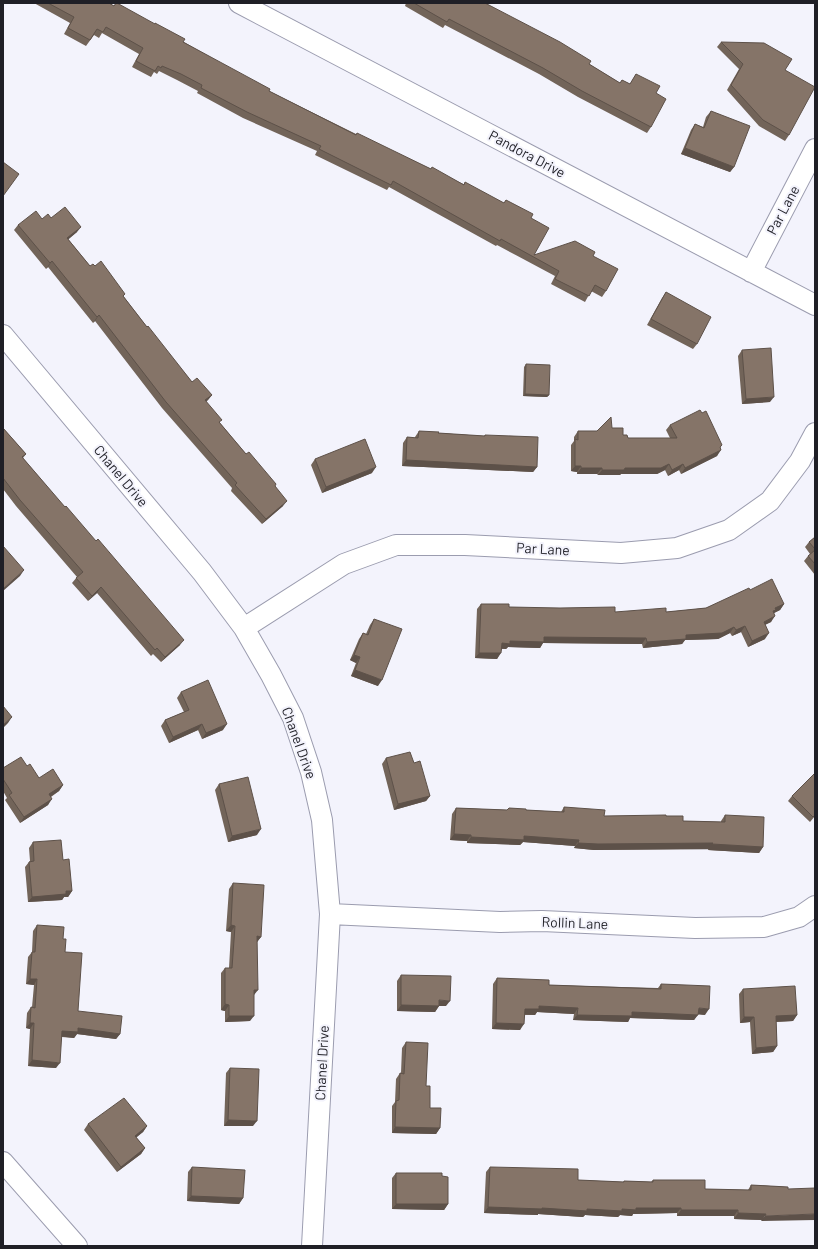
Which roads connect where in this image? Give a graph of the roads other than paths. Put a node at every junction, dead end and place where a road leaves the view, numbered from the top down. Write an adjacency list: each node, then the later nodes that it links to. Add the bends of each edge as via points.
1 (239, 3): 3 (street, Pandora Drive)
2 (815, 148): 3 (street, Par Lane)
3 (751, 272): 4 (street, Pandora Drive)
4 (815, 306)
5 (3, 335): 7 (street, Chanel Drive, via 202,572)
6 (815, 433): 7 (street, Par Lane, via 800,461 770,501 729,530 676,548 621,553 465,545 396,545 344,564)
7 (244, 628): 9 (street, Chanel Drive, via 272,675 292,718 311,772 322,820)
8 (815, 906): 9 (street, Rollin Lane, via 799,917 764,927 695,928)
9 (330, 914): 12 (street, Chanel Drive)
10 (3, 1162): 11 (street)
11 (77, 1246)
12 (312, 1246)

